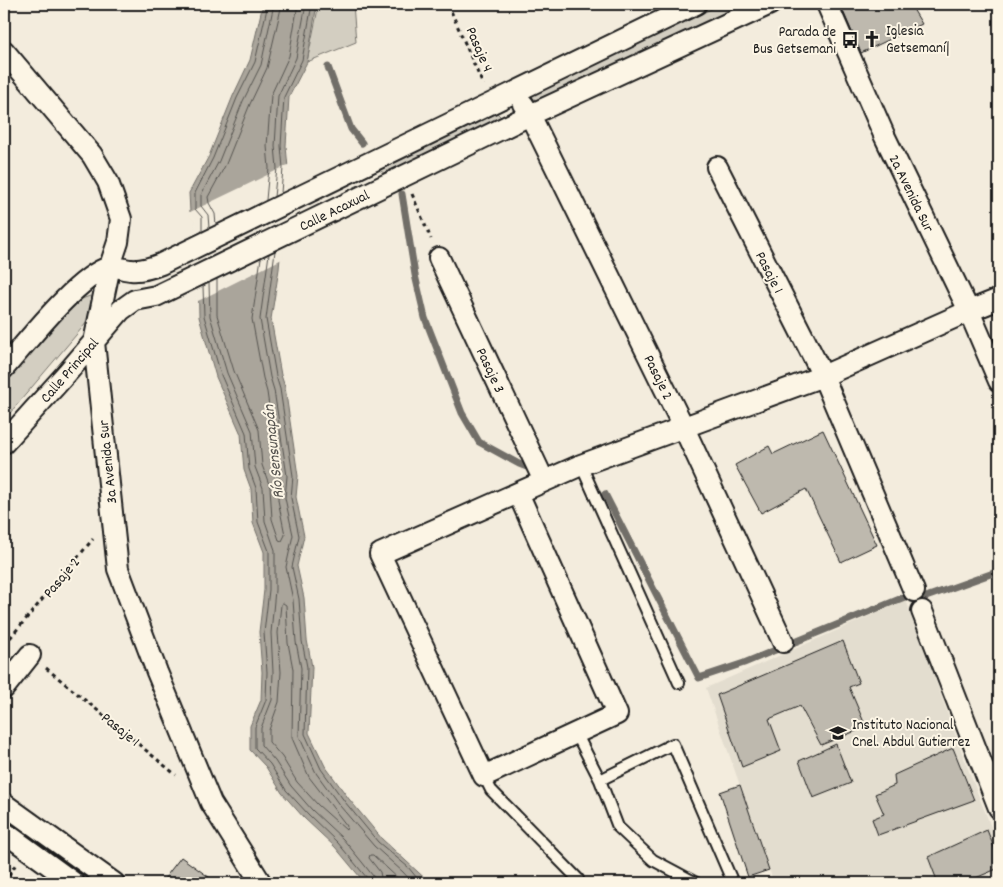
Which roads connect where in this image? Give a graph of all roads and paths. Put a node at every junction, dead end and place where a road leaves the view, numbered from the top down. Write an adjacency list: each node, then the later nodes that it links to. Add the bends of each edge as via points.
1 (448, 4): 7 (path, Pasaje 4)
2 (696, 4): 6 (street, Calle Acaxual)
3 (770, 4): 8 (street, Calle Acaxual)
4 (827, 4): 15 (street, 2a Avenida Sur, via 885,137)
5 (4, 51): 12 (street, 3a Avenida Sur, via 92,155 104,174 121,219)
6 (516, 92): 7 (street, Calle Acaxual); 8 (street)
7 (492, 104): 12 (street, Calle Acaxual, via 161,264 146,270)
8 (530, 115): 10 (street, Calle Acaxual); 20 (street, Pasaje 2)
9 (717, 167): 18 (street, Pasaje 1)
10 (404, 176): 11 (path); 14 (street, Calle Acaxual, via 156,296)
11 (439, 258): 23 (street, Pasaje 3)
12 (110, 266): 16 (street, 3a Avenida Sur); 17 (street, via 71,293)
13 (999, 299): 15 (street)
14 (135, 300): 16 (street, Calle Principal, via 121,310)
15 (968, 311): 18 (street); 19 (street, 2a Avenida Sur)
16 (94, 342): 21 (street, Calle Principal); 25 (street, 3a Avenida Sur)
17 (4, 368)
18 (824, 376): 20 (street); 26 (street, Pasaje 1)
19 (999, 381)
20 (684, 428): 22 (street); 29 (street, Pasaje 2)
21 (4, 443)
22 (581, 465): 23 (street); 31 (lane)
23 (544, 481): 24 (street)
24 (518, 493): 33 (street, via 617,714); 35 (street, via 380,554)
25 (113, 515): 28 (path, Pasaje 2); 44 (street, 3a Avenida Sur, via 118,569 157,672 212,803)
26 (914, 591)
27 (922, 611): 34 (street)
28 (10, 638)
29 (784, 642)
30 (30, 655): 32 (street); 36 (path, Pasaje 1)
31 (680, 684)
32 (4, 688)
33 (576, 733): 35 (street); 37 (lane)
34 (993, 775): 39 (street)
35 (484, 776): 41 (lane, via 491,790)
36 (180, 778)
37 (600, 780): 45 (lane, via 618,827 653,860); 46 (lane, via 673,744)
38 (4, 804): 43 (street)
39 (999, 808)
40 (4, 832): 42 (street)
41 (578, 879)
42 (74, 883)
43 (114, 883)
44 (261, 883)
45 (696, 883)
46 (733, 883)

